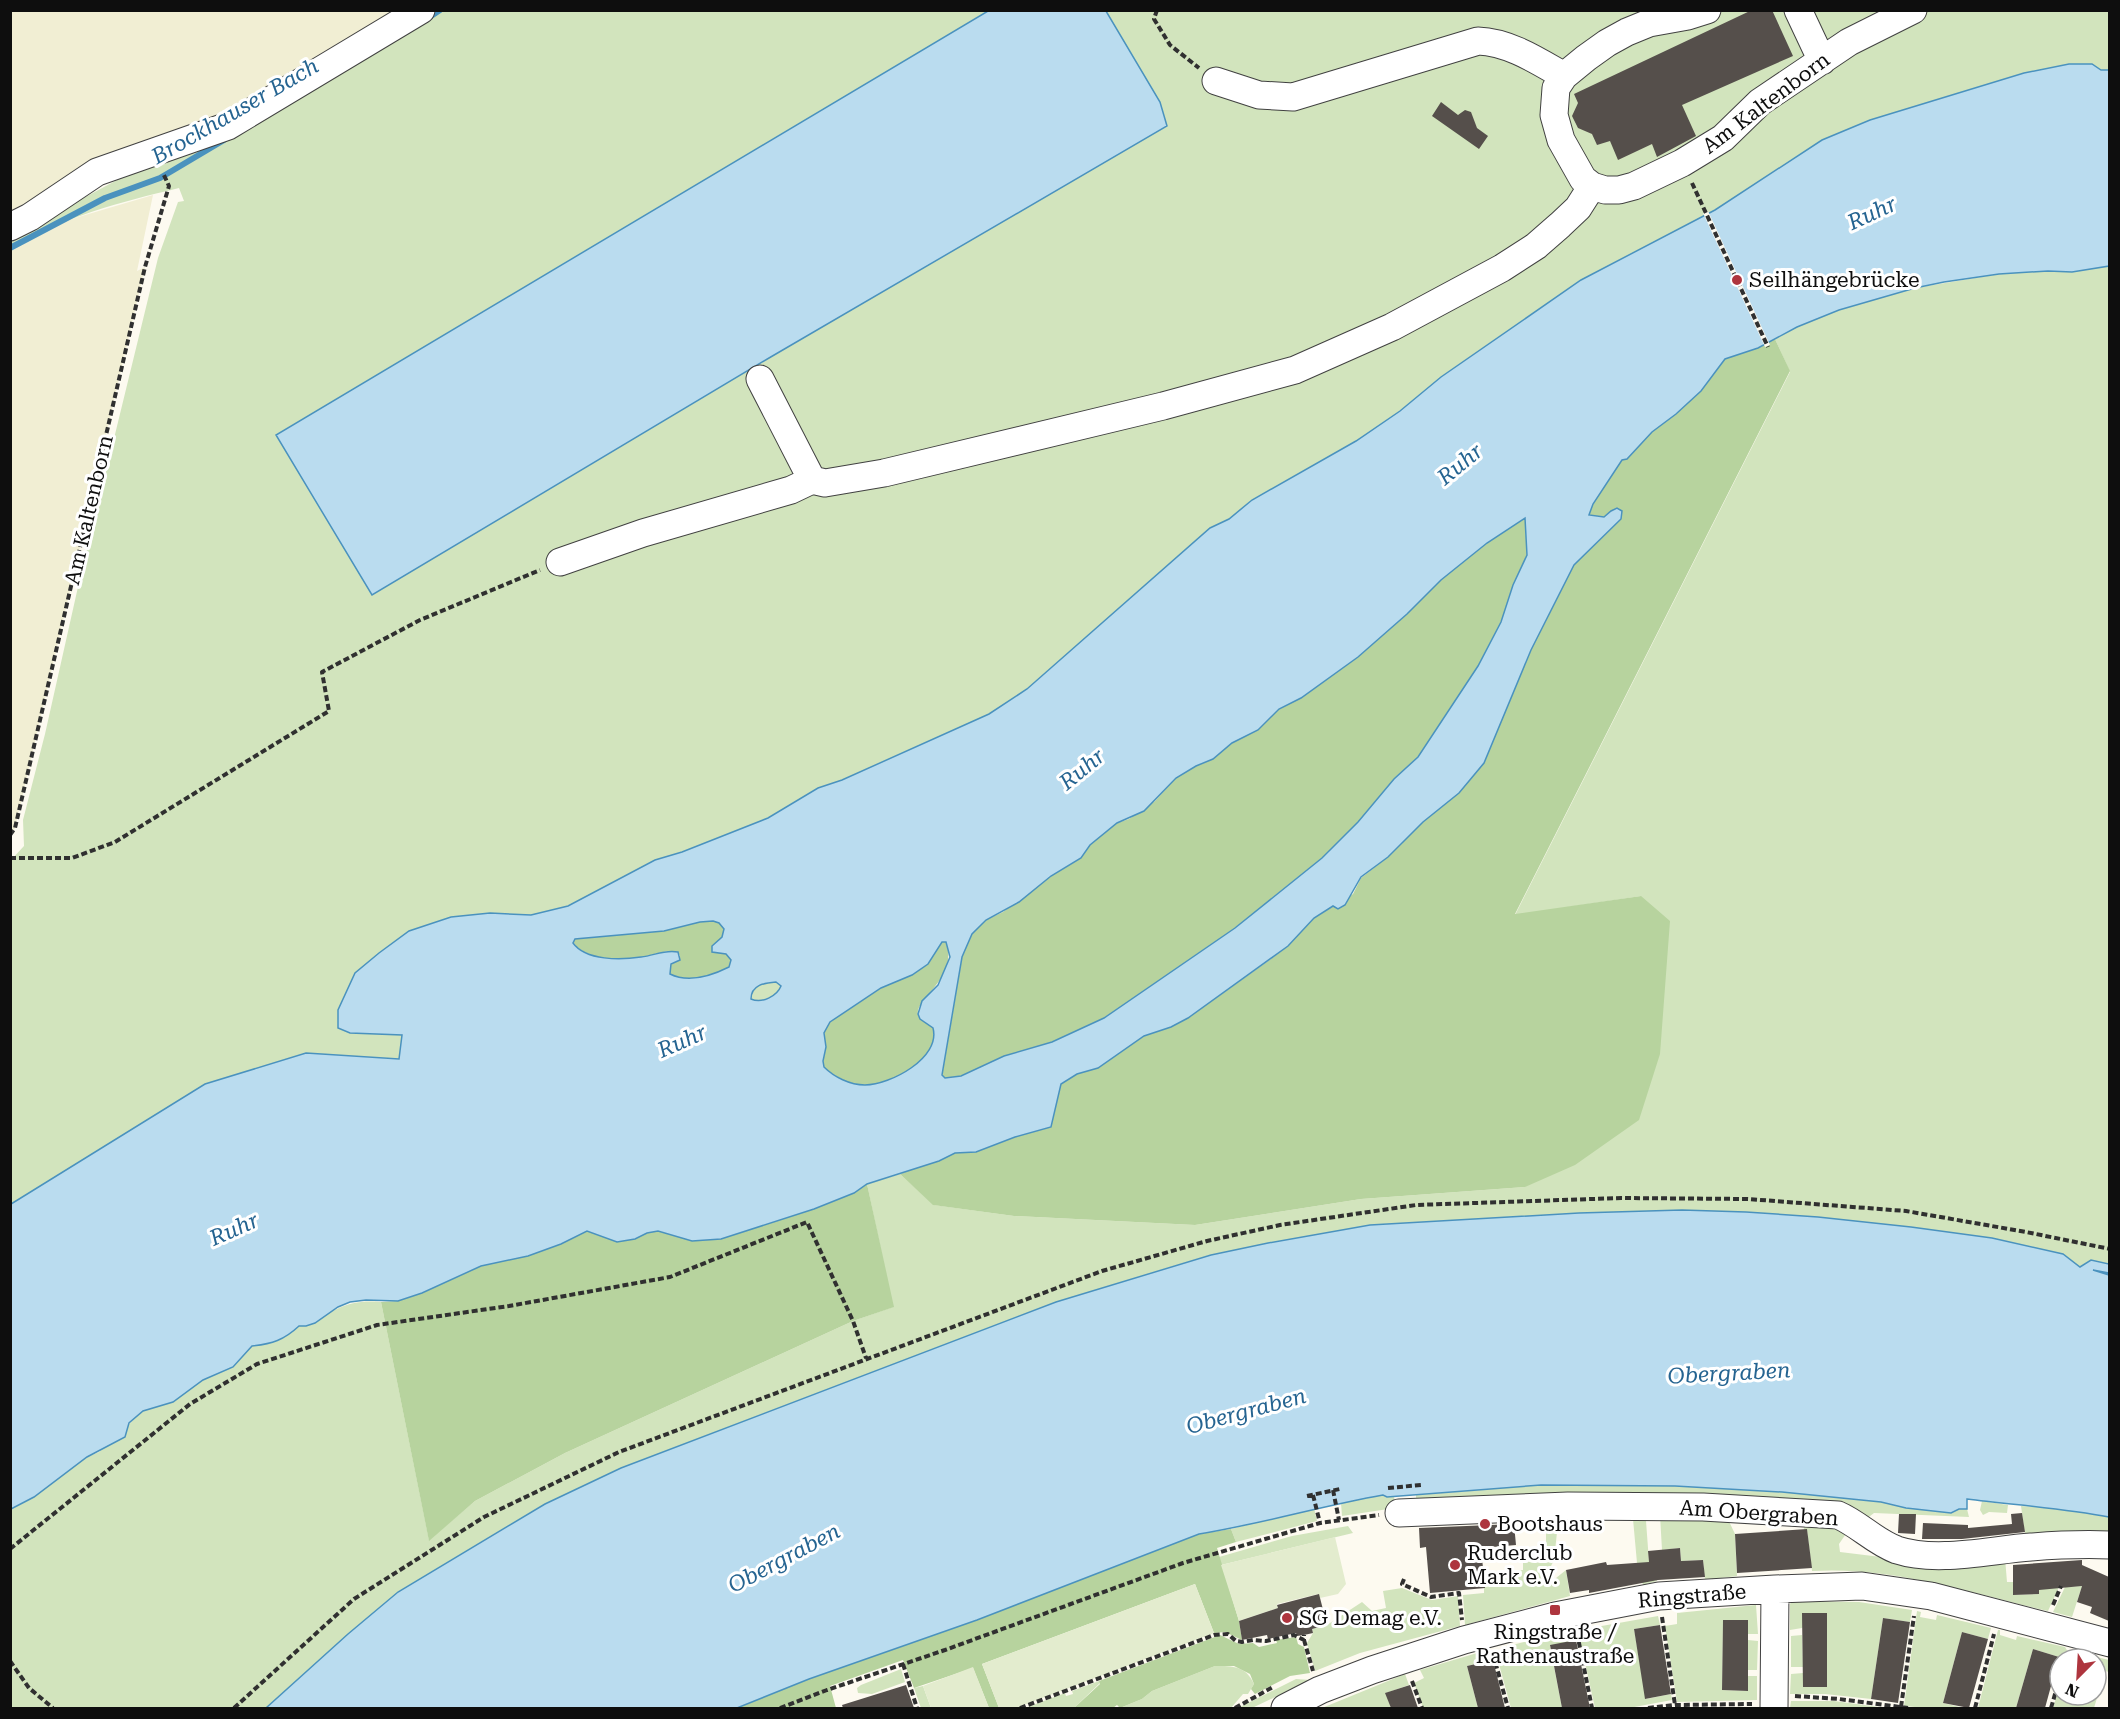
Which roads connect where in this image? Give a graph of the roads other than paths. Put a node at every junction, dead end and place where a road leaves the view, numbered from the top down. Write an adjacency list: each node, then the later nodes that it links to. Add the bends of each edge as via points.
1 (421, 10): 9 (street, via 228,126 97,172)
2 (1707, 10): 6 (street, via 1627,32)
3 (1798, 10): 5 (street)
4 (1913, 10): 5 (street, Am Kaltenborn, via 1849,42)
5 (1822, 61): 8 (street, Am Kaltenborn, via 1760,102 1688,174 1619,190)
6 (1564, 76): 7 (street, via 1505,46 1478,40 1293,97 1259,95); 8 (street, via 1556,88 1554,115 1569,157)
7 (1216, 81)
8 (1592, 186): 11 (street, via 1566,220 1502,268 1392,327 1295,370 884,473 825,483)
9 (10, 227)
10 (760, 379): 11 (street)
11 (812, 480): 12 (street)
12 (561, 562)
13 (1399, 1513): 14 (street, Am Obergraben, via 1568,1506 1703,1507 1838,1515 1886,1545 1920,1554)
14 (2109, 1545)
15 (1775, 1589): 16 (street, Ringstraße, via 1862,1586 1931,1596); 17 (street); 18 (street, Ringstraße, via 1659,1596 1573,1612 1404,1659 1320,1690)
16 (2109, 1643)
17 (1774, 1703)
18 (1285, 1708)

